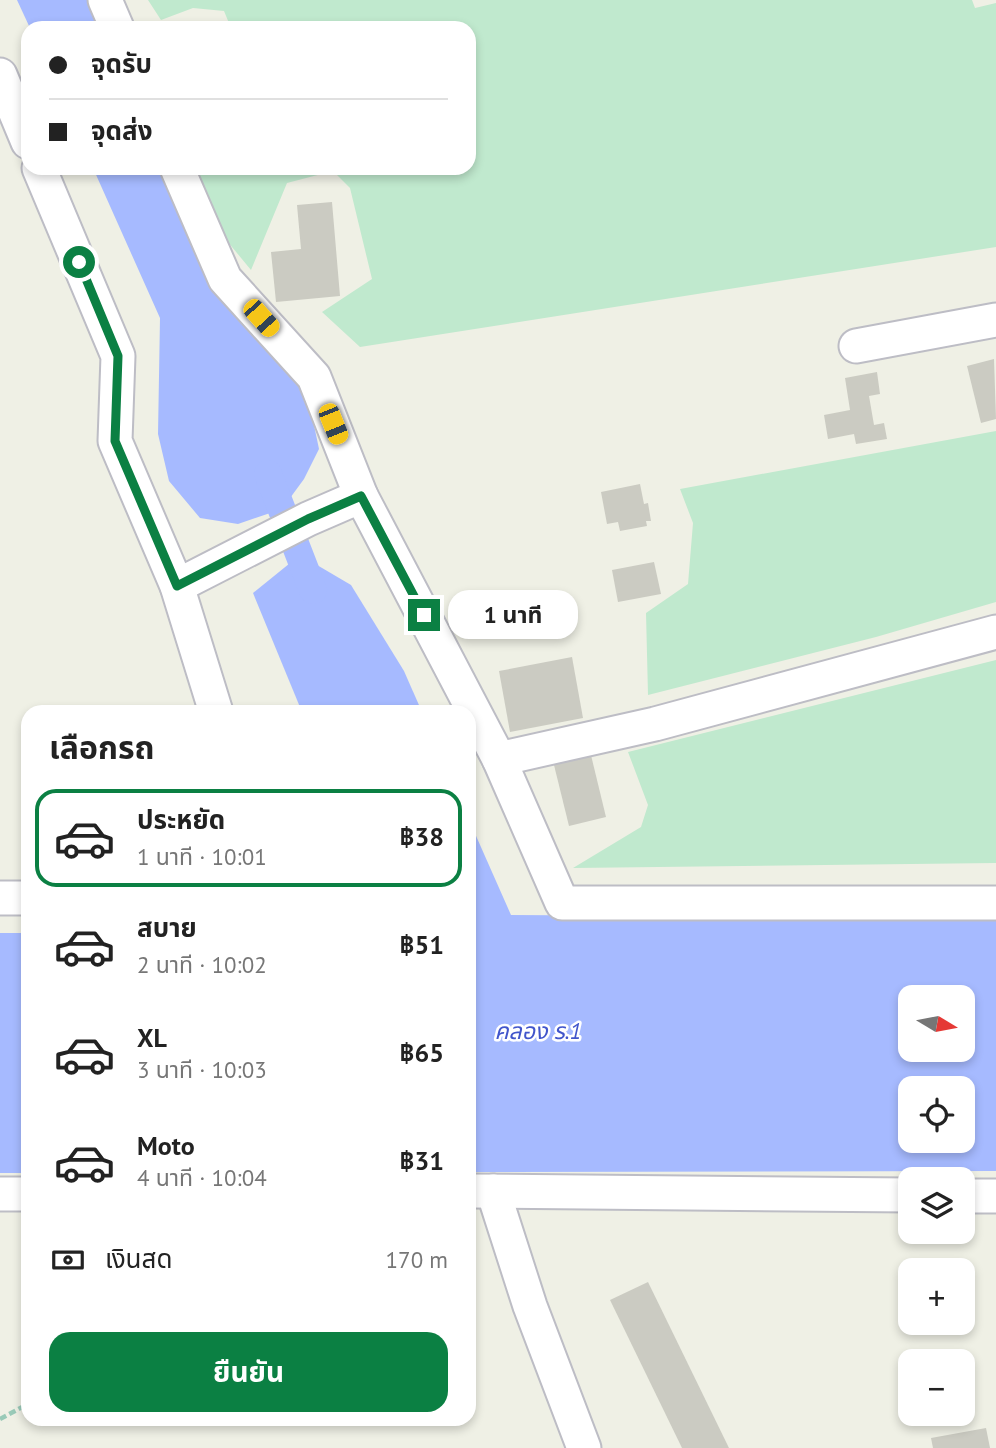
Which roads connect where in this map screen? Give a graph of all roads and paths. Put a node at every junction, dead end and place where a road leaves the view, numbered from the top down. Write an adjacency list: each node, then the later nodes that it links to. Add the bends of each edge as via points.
1 (105, 0): 2 (street)
2 (114, 21)
3 (0, 75): 4 (street)
4 (21, 125)
5 (42, 175): 10 (street, via 118,356 115,441)
6 (180, 175): 9 (street, via 225,279 314,377)
7 (996, 320): 8 (street)
8 (856, 346)
9 (361, 496): 10 (street); 13 (street)
10 (177, 586): 12 (street)
11 (996, 632): 15 (street, via 655,724)
12 (214, 705)
13 (471, 705)
14 (476, 715): 15 (street)
15 (499, 759): 18 (street, via 562,903)
16 (0, 898): 17 (street)
17 (21, 898)
18 (996, 903)
19 (481, 1191): 22 (street); 27 (street)
20 (0, 1194): 21 (street)
21 (21, 1194)
22 (898, 1195)
23 (975, 1196): 24 (street)
24 (996, 1196)
25 (21, 1408): 26 (path)
26 (0, 1419)
27 (584, 1448)

